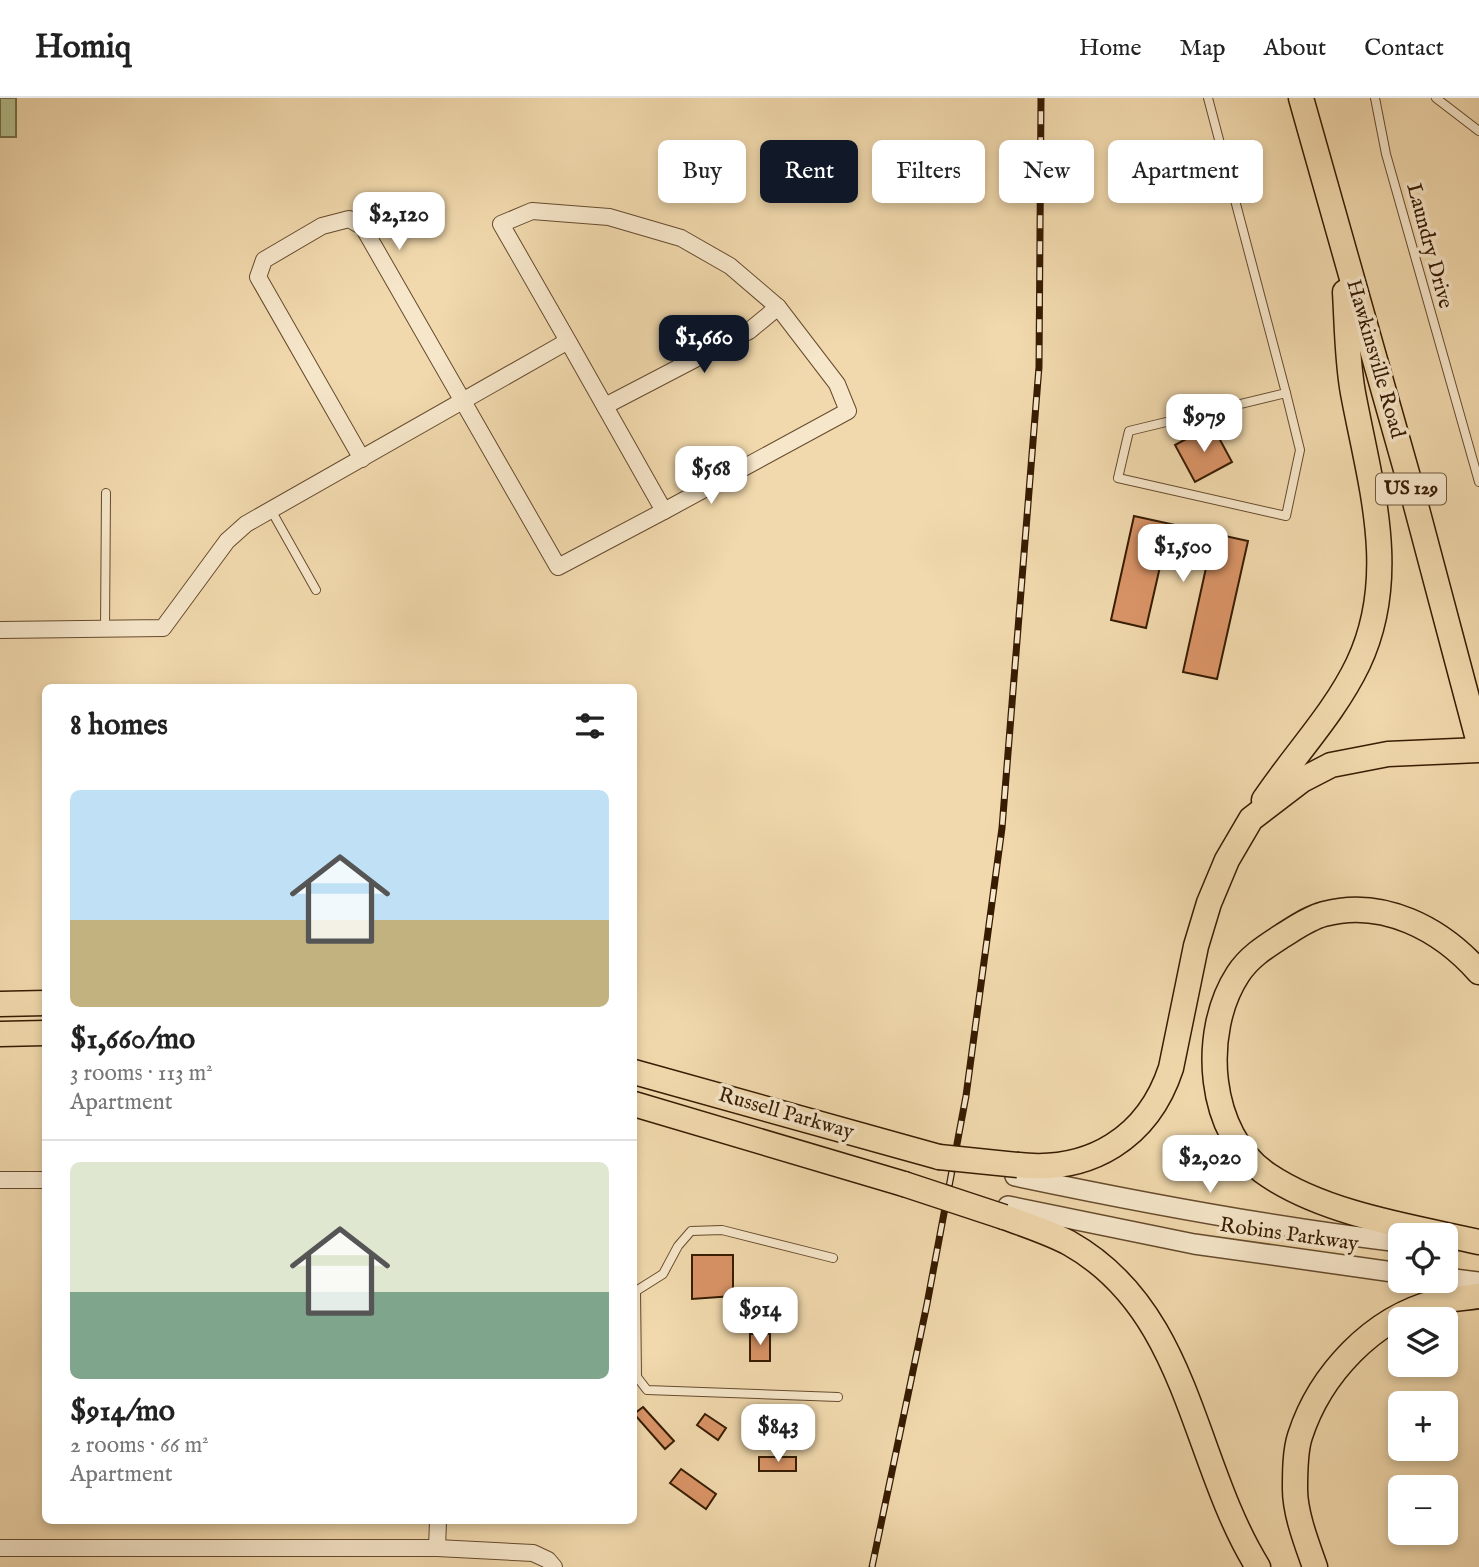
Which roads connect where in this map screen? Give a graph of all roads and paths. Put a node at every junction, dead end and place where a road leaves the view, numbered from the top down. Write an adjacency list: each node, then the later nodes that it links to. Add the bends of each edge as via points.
1 (1208, 98): 9 (lane)
2 (1301, 98): 6 (main road, Hawkinsville Road / US 129)
3 (1375, 98): 13 (lane, Laundry Drive, via 1386,154)
4 (1436, 98): 5 (lane)
5 (1479, 131)
6 (1340, 235): 20 (main road, Hawkinsville Road / US 129); 22 (main road, Russell Parkway, via 1353,388 1379,531 1380,585 1365,648 1349,680)
7 (778, 307): 8 (street, via 730,266 681,237 609,217 532,211 501,224); 11 (street, via 749,331); 16 (street, via 837,384 848,411)
8 (568, 341): 10 (street); 11 (street)
9 (1286, 393): 9 (lane, via 1129,431 1118,478 1286,516 1300,450)
10 (463, 401): 12 (street); 12 (street, via 363,227 349,219 322,226 264,260 258,277); 16 (street, via 558,567)
11 (605, 406): 16 (street)
12 (362, 459): 15 (street)
13 (1479, 482)
14 (106, 493): 19 (lane)
15 (271, 510): 17 (lane); 19 (street, via 227,541 163,628)
16 (664, 511)
17 (316, 590)
18 (0, 630): 19 (street)
19 (105, 630)
20 (1479, 743)
21 (1479, 750): 22 (main road, via 1388,754 1331,765 1302,780)
22 (1251, 819): 30 (main road, Russell Parkway, via 1209,903 1171,1068 1151,1112 1103,1152 1061,1165)
23 (1479, 972): 35 (main road, via 1434,932 1389,914 1322,914 1252,956 1226,1000 1214,1043 1216,1091 1229,1131 1268,1175 1301,1193 1373,1219)
24 (42, 1003): 25 (main road)
25 (0, 1004)
26 (42, 1033): 27 (main road)
27 (0, 1034)
28 (637, 1073): 30 (main road, Russell Parkway, bridge, via 939,1157)
29 (637, 1105): 33 (main road, Russell Parkway, bridge)
30 (1016, 1171): 34 (street, Robins Parkway, via 1163,1207)
31 (0, 1180): 32 (street)
32 (42, 1180)
33 (1006, 1212): 39 (street, Robins Parkway); 50 (main road, Russell Parkway, via 1088,1256 1142,1307 1167,1347 1227,1506)
34 (1388, 1241)
35 (1479, 1242)
36 (1458, 1247): 37 (street)
37 (1479, 1249)
38 (833, 1258): 42 (lane, via 722,1230 691,1231 663,1274)
39 (1388, 1271)
40 (1458, 1279): 41 (street)
41 (1479, 1282)
42 (637, 1290)
43 (1479, 1296): 51 (main road, via 1435,1302 1380,1327 1348,1356 1315,1399 1299,1438 1295,1492)
44 (637, 1377): 45 (lane, via 647,1391)
45 (838, 1397)
46 (438, 1524): 48 (street)
47 (0, 1548): 48 (street)
48 (437, 1548): 49 (street, via 533,1553)
49 (554, 1567)
50 (1258, 1567)
51 (1315, 1567)

